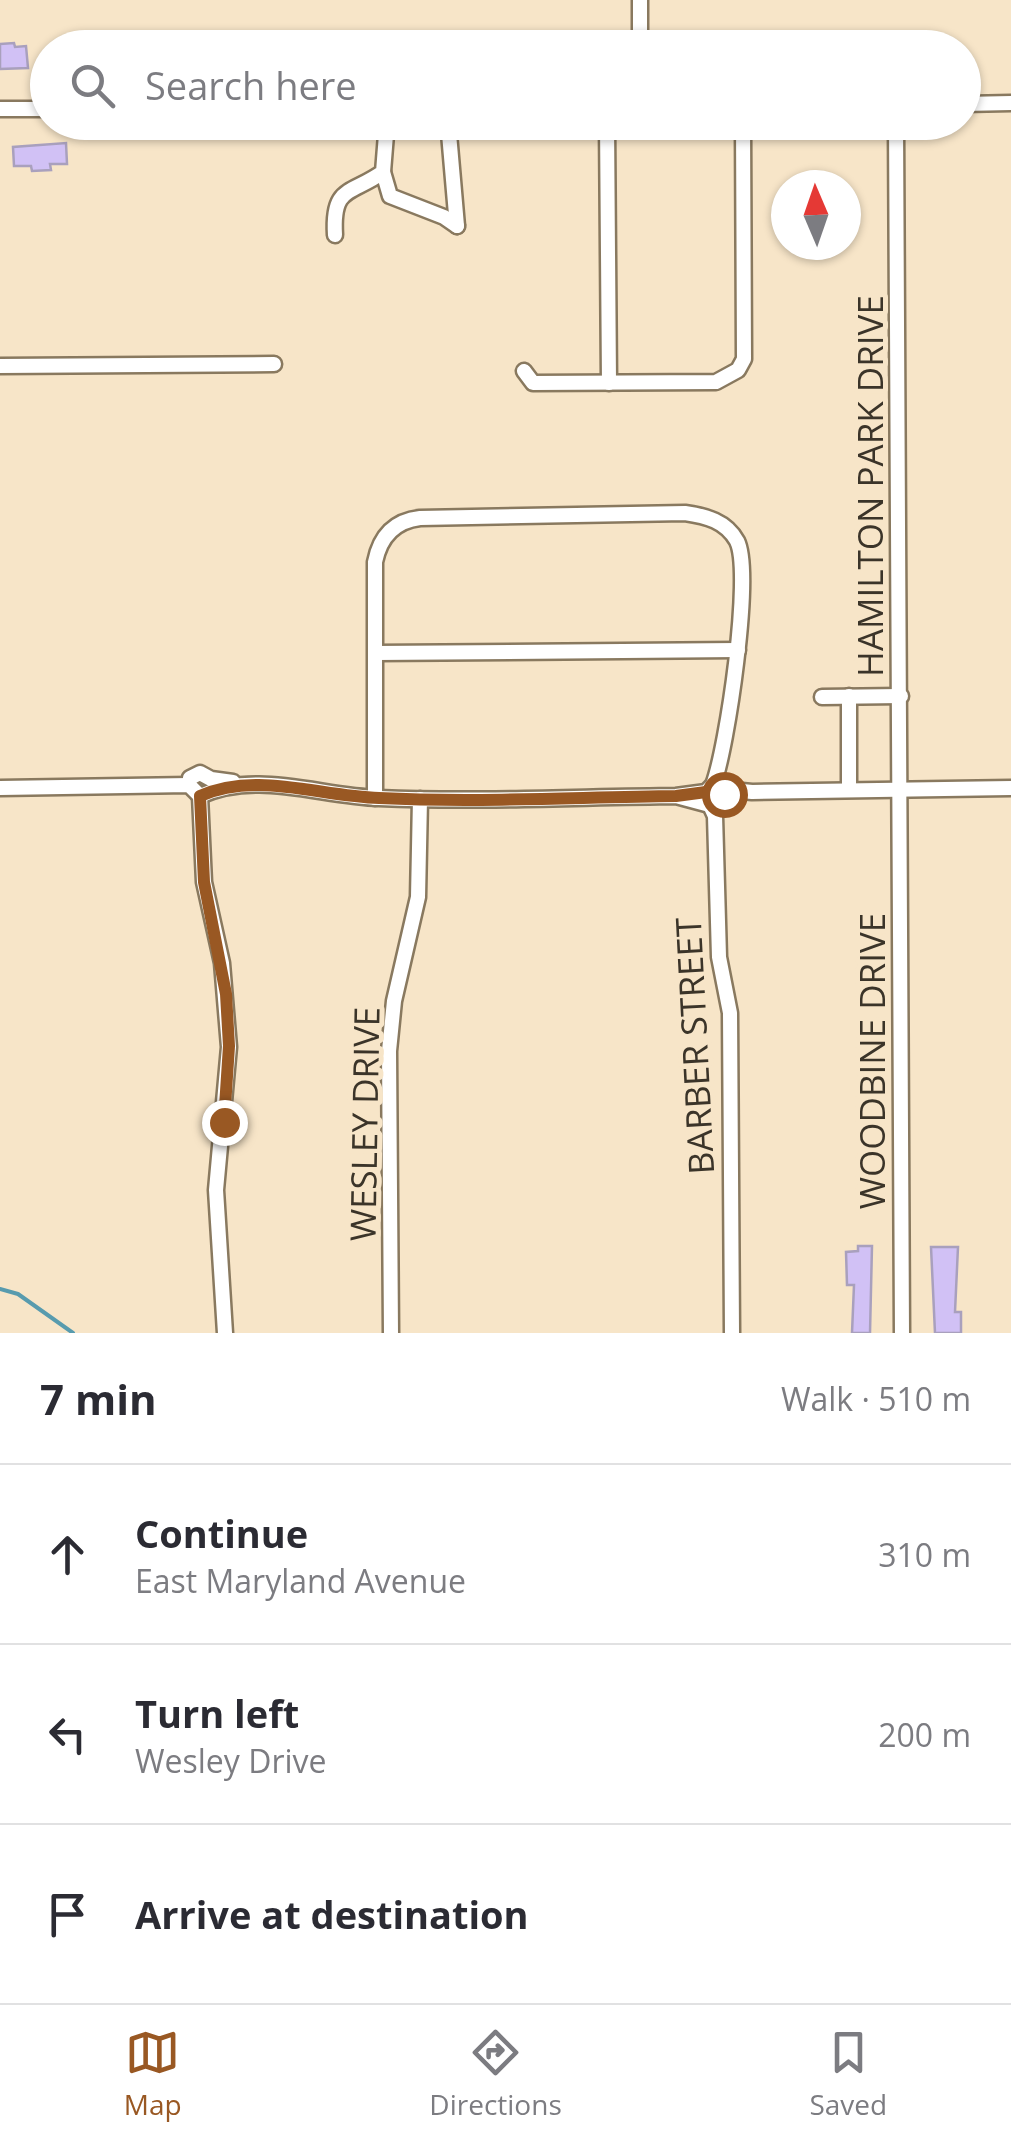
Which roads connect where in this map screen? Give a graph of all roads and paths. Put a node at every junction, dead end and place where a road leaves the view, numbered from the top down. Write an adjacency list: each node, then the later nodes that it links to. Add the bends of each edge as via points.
1 (640, 0): 2 (street)
2 (640, 30)
3 (1011, 103): 4 (street)
4 (981, 104)
5 (0, 109): 6 (street)
6 (30, 109)
7 (386, 140): 12 (street)
8 (449, 140): 12 (street, via 456,226 390,196)
9 (607, 140): 17 (street)
10 (742, 140): 17 (street, via 744,359 738,370 716,382)
11 (896, 140): 22 (street, HAMILTON PARK DRIVE)
12 (383, 172): 13 (street, via 338,200)
13 (335, 235)
14 (274, 364): 15 (street)
15 (0, 366)
16 (524, 371): 17 (street, via 533,383)
17 (609, 383)
18 (738, 650): 19 (street); 19 (street, BARBER STREET, via 739,547 716,520 685,513 404,522 378,549); 28 (street, BARBER STREET)
19 (376, 653): 29 (street, BARBER STREET)
20 (822, 696): 21 (street)
21 (849, 696): 22 (street); 25 (street)
22 (901, 696): 26 (street, HAMILTON PARK DRIVE)
23 (202, 787): 24 (street); 29 (street, via 273,784); 31 (street, via 204,882 228,1011 216,1190)
24 (0, 788)
25 (849, 788): 26 (street); 28 (street)
26 (901, 788): 27 (street); 34 (street, WOODBINE DRIVE)
27 (1011, 788)
28 (716, 796): 30 (street); 33 (street, BARBER STREET, via 719,957 730,1013)
29 (374, 798): 30 (street)
30 (420, 799): 32 (street, WESLEY DRIVE, via 418,897 388,1051)
31 (225, 1333)
32 (391, 1333)
33 (732, 1333)
34 (902, 1333)

